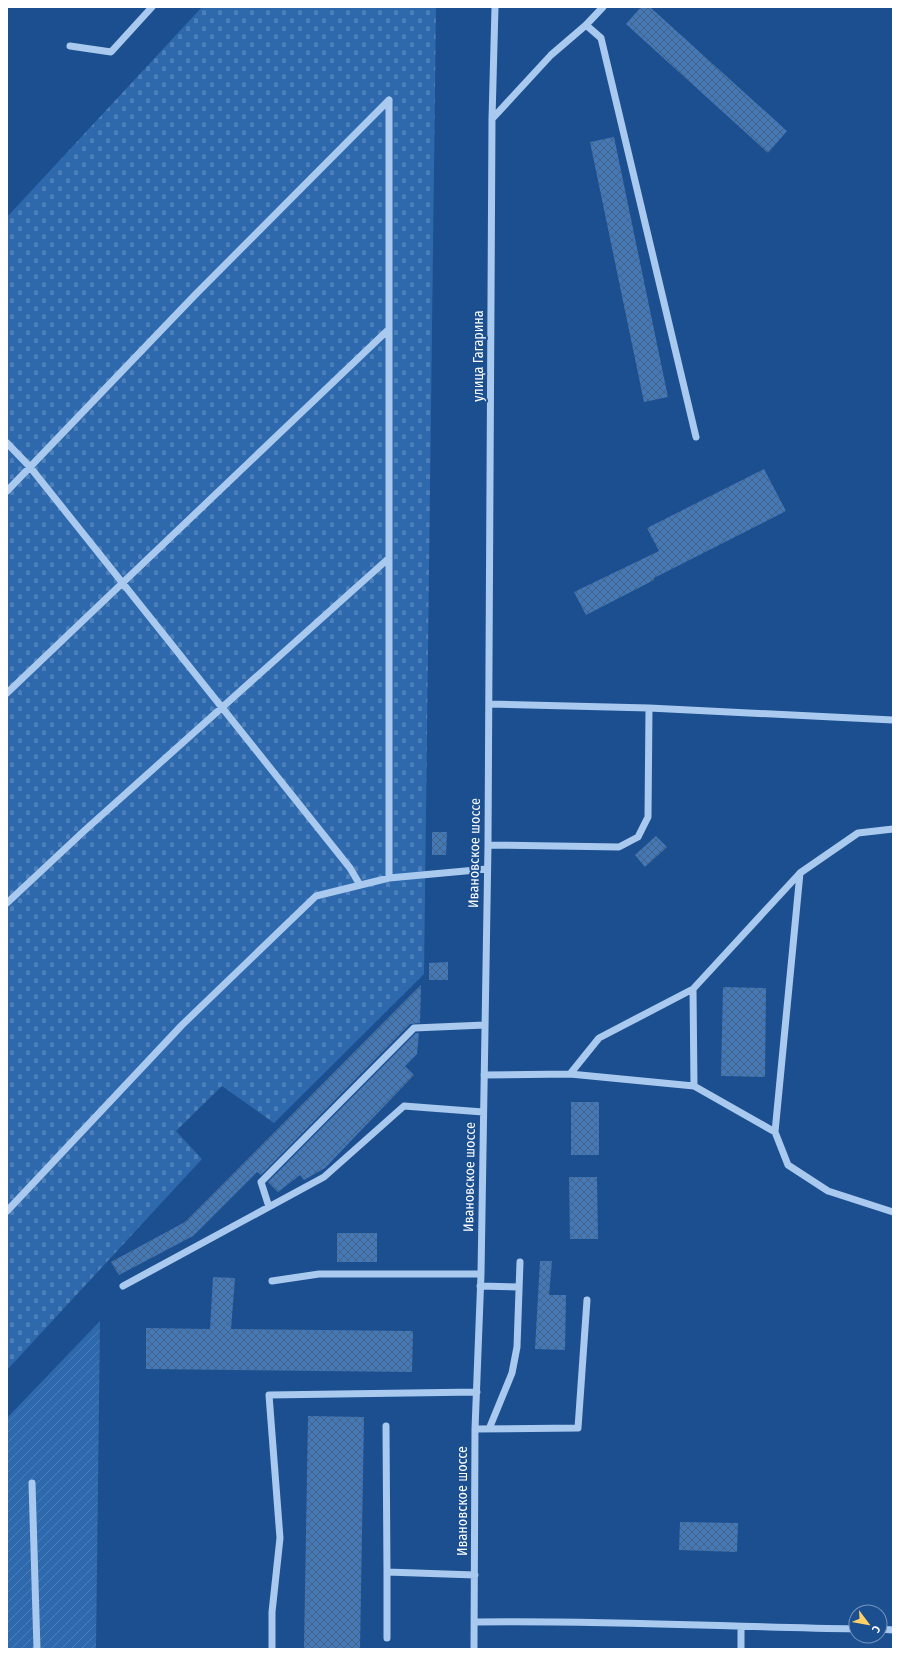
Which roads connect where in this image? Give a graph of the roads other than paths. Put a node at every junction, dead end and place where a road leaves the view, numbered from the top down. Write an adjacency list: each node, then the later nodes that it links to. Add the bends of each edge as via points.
1 (152, 7): 5 (street, via 111,52)
2 (495, 7): 6 (street, улица Гагарина)
3 (603, 7): 4 (street)
4 (586, 26): 6 (street, via 551,55); 8 (street, via 601,38)
5 (70, 46)
6 (492, 119): 15 (street, улица Гагарина)
7 (389, 329): 10 (street, via 389,100 194,296); 12 (street); 13 (street)
8 (696, 437)
9 (7, 444): 10 (street)
10 (30, 468): 11 (street); 13 (street)
11 (7, 491)
12 (389, 558): 16 (street); 23 (street)
13 (123, 583): 14 (street); 16 (street)
14 (7, 693)
15 (489, 704): 17 (street); 20 (street, Ивановское шоссе)
16 (223, 707): 24 (street, via 350,868); 25 (street)
17 (649, 708): 18 (street); 20 (street, via 648,817 638,837 619,847)
18 (893, 720)
19 (893, 829): 22 (street, via 858,833)
20 (488, 845): 21 (street, Ивановское шоссе)
21 (487, 869): 23 (street); 27 (street, Ивановское шоссе)
22 (800, 873): 26 (street); 32 (street)
23 (389, 878): 24 (street)
24 (360, 885): 34 (street, via 316,896 182,1025)
25 (7, 903)
26 (693, 989): 28 (street, via 599,1038); 30 (street)
27 (485, 1025): 29 (street, Ивановское шоссе); 33 (street, via 414,1028 261,1182)
28 (570, 1074): 29 (street); 30 (street)
29 (484, 1075): 31 (street, Ивановское шоссе)
30 (694, 1086): 32 (street)
31 (483, 1112): 33 (street, via 404,1106 324,1177); 37 (street, Ивановское шоссе)
32 (775, 1132): 35 (street, via 788,1165 828,1191)
33 (269, 1207): 39 (street)
34 (7, 1211)
35 (893, 1212)
36 (520, 1262): 41 (street)
37 (481, 1274): 38 (street, via 319,1274); 40 (street, Ивановское шоссе)
38 (272, 1281)
39 (123, 1286)
40 (480, 1286): 41 (street); 43 (street, Ивановское шоссе)
41 (519, 1287): 46 (street, via 517,1347 512,1373)
42 (587, 1300): 46 (street, via 578,1428)
43 (477, 1392): 45 (street, Ивановское шоссе); 55 (street, via 269,1396 280,1538 272,1612)
44 (386, 1426): 48 (street)
45 (475, 1429): 46 (street); 49 (street, Ивановское шоссе)
46 (489, 1429)
47 (32, 1483): 54 (street)
48 (387, 1572): 49 (street); 53 (street)
49 (475, 1574): 50 (street, Ивановское шоссе)
50 (475, 1622): 51 (street, via 539,1621); 56 (street, Ивановское шоссе)
51 (741, 1627): 52 (street); 57 (street)
52 (848, 1629)
53 (387, 1638)
54 (37, 1649)
55 (272, 1649)
56 (474, 1649)
57 (741, 1649)

